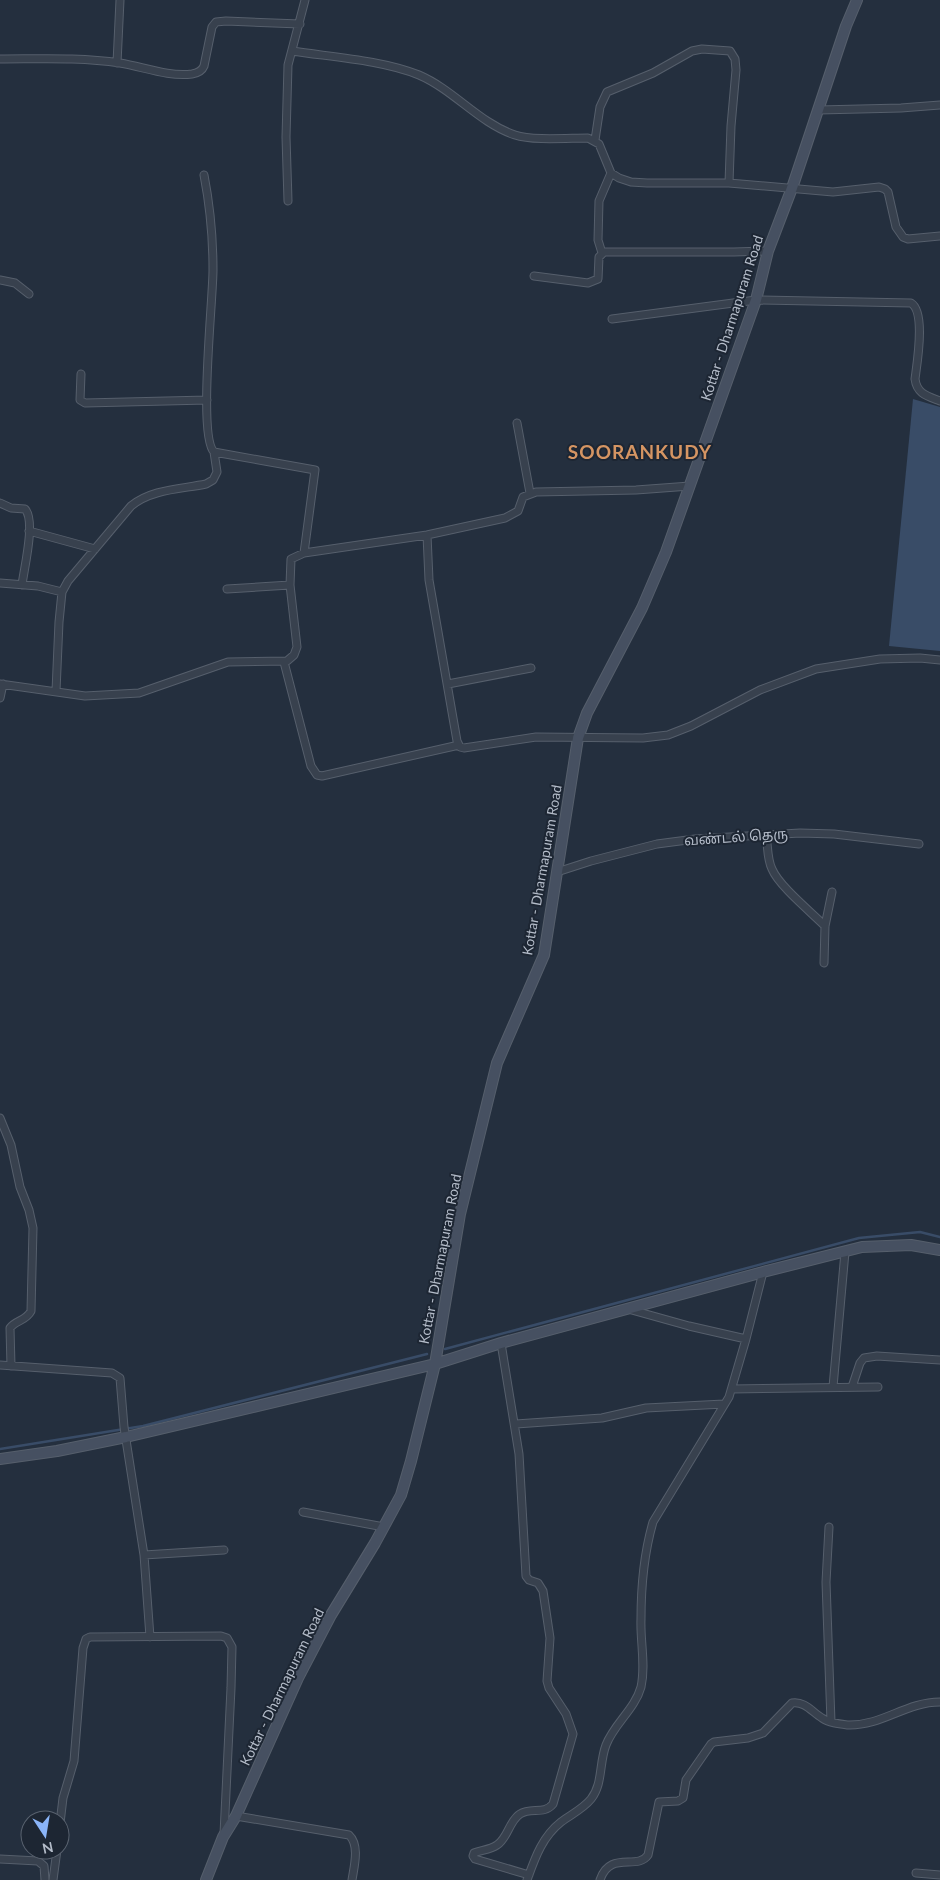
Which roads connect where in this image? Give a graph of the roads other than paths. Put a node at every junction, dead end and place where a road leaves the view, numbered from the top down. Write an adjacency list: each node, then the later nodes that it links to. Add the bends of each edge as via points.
1 (120, 0): 7 (street)
2 (306, 0): 4 (street)
3 (857, 0): 9 (main road, Kottar - Dharmapuram Road)
4 (300, 24): 5 (street); 7 (street, via 216,22 212,27 204,66 196,73 162,72)
5 (292, 51): 10 (street, via 388,66 419,75 491,124 517,136); 15 (street, via 288,65 286,137)
6 (0, 59): 7 (street)
7 (117, 63)
8 (940, 105): 9 (street)
9 (819, 110): 14 (main road, Kottar - Dharmapuram Road)
10 (595, 140): 11 (street); 13 (street, via 600,107 607,92 653,73 692,51 730,51 736,70)
11 (611, 173): 13 (street, via 618,178 647,184); 18 (street, via 599,201 598,240)
12 (204, 175): 25 (street, via 213,272)
13 (730, 183): 14 (street)
14 (792, 188): 16 (street, via 833,192 870,187 885,189 896,227 903,238); 17 (main road, Kottar - Dharmapuram Road)
15 (288, 201)
16 (940, 236)
17 (768, 251): 18 (street); 22 (main road, Kottar - Dharmapuram Road)
18 (602, 253): 19 (street, via 598,279 594,281)
19 (534, 276)
20 (0, 280): 21 (street, via 15,283)
21 (30, 294)
22 (756, 300): 23 (street); 26 (street, via 911,303 918,310 920,324 916,386 924,395); 29 (main road, Kottar - Dharmapuram Road)
23 (612, 319)
24 (81, 374): 25 (street, via 80,398 83,402)
25 (207, 400): 28 (street, via 208,440)
26 (940, 401)
27 (517, 423): 30 (street)
28 (214, 452): 34 (street, via 217,472 213,480 143,497); 35 (street, via 316,470)
29 (690, 486): 30 (street); 48 (main road, Kottar - Dharmapuram Road, via 642,608 587,712)
30 (530, 493): 33 (street, via 512,516)
31 (0, 503): 32 (street, via 27,510)
32 (30, 531): 34 (street); 37 (street)
33 (428, 535): 35 (street); 45 (street, via 429,580)
34 (95, 549): 40 (street)
35 (304, 553): 38 (street, via 291,559)
36 (0, 583): 37 (street)
37 (22, 585): 40 (street)
38 (290, 585): 39 (street); 42 (street, via 297,647 294,655)
39 (228, 589)
40 (62, 592): 46 (street)
41 (940, 660): 48 (street, via 880,659 816,669 760,690 679,732 643,738)
42 (284, 662): 46 (street, via 228,662 139,693 85,696); 49 (street, via 311,766 317,775)
43 (532, 668): 45 (street)
44 (1, 684): 46 (street); 47 (street)
45 (448, 684): 49 (street)
46 (56, 692)
47 (0, 698)
48 (578, 738): 49 (street, via 536,737 464,748); 52 (main road, Kottar - Dharmapuram Road)
49 (459, 745)
50 (766, 835): 51 (street, வண்டல் தெரு, via 834,834); 52 (street, வண்டல் தெரு, via 657,844); 54 (street, via 773,873)
51 (919, 844)
52 (557, 872): 64 (main road, Kottar - Dharmapuram Road, via 544,955 497,1063 460,1214)
53 (832, 892): 54 (street)
54 (825, 926): 55 (street)
55 (824, 963)
56 (0, 1118): 66 (street, via 11,1145 33,1228 31,1311 24,1320 10,1328)
57 (940, 1250): 58 (main road, via 911,1245 862,1247)
58 (845, 1252): 59 (main road); 67 (street)
59 (763, 1272): 60 (main road); 61 (street)
60 (628, 1309): 61 (street); 62 (main road)
61 (746, 1338): 70 (street)
62 (501, 1343): 64 (main road); 72 (street, via 509,1400)
63 (940, 1360): 68 (street, via 864,1358)
64 (435, 1364): 73 (main road); 77 (main road, Kottar - Dharmapuram Road, via 401,1495)
65 (0, 1365): 66 (street)
66 (11, 1366): 73 (street, via 115,1374 120,1380)
67 (833, 1387): 68 (street); 70 (street)
68 (852, 1387): 69 (street)
69 (878, 1387)
70 (732, 1389): 71 (street)
71 (724, 1404): 72 (street, via 646,1408 602,1418); 90 (street, via 668,1494 653,1522 647,1542 641,1619 643,1667 636,1699 607,1744 595,1793 589,1802 545,1839)
72 (516, 1424): 90 (street, via 526,1576 544,1591 550,1638 547,1681 566,1714 573,1734 553,1804 542,1811 521,1813 503,1840 473,1856)
73 (125, 1432): 74 (main road, via 57,1451); 79 (street)
74 (0, 1459)
75 (303, 1512): 77 (street)
76 (829, 1526): 82 (street, via 826,1582)
77 (384, 1527): 84 (main road, Kottar - Dharmapuram Road, via 331,1615 298,1678)
78 (224, 1550): 79 (street)
79 (144, 1555): 80 (street)
80 (150, 1637): 83 (street, via 86,1639 74,1762); 85 (street, via 221,1636 230,1642 231,1688)
81 (940, 1702): 82 (street, via 917,1704 864,1724)
82 (831, 1722): 95 (street, via 803,1704 792,1703 764,1733 711,1744 686,1780 683,1798 659,1802 646,1859 611,1864)
83 (62, 1810)
84 (236, 1816): 85 (main road, Kottar - Dharmapuram Road); 94 (street, via 349,1835 355,1850)
85 (223, 1837): 93 (main road, Kottar - Dharmapuram Road)
86 (0, 1859): 91 (street, via 38,1861 44,1866)
87 (56, 1860): 92 (street)
88 (916, 1873): 89 (street)
89 (940, 1875)
90 (528, 1877)
91 (45, 1880)
92 (53, 1880)
93 (206, 1880)
94 (352, 1880)
95 (600, 1880)

